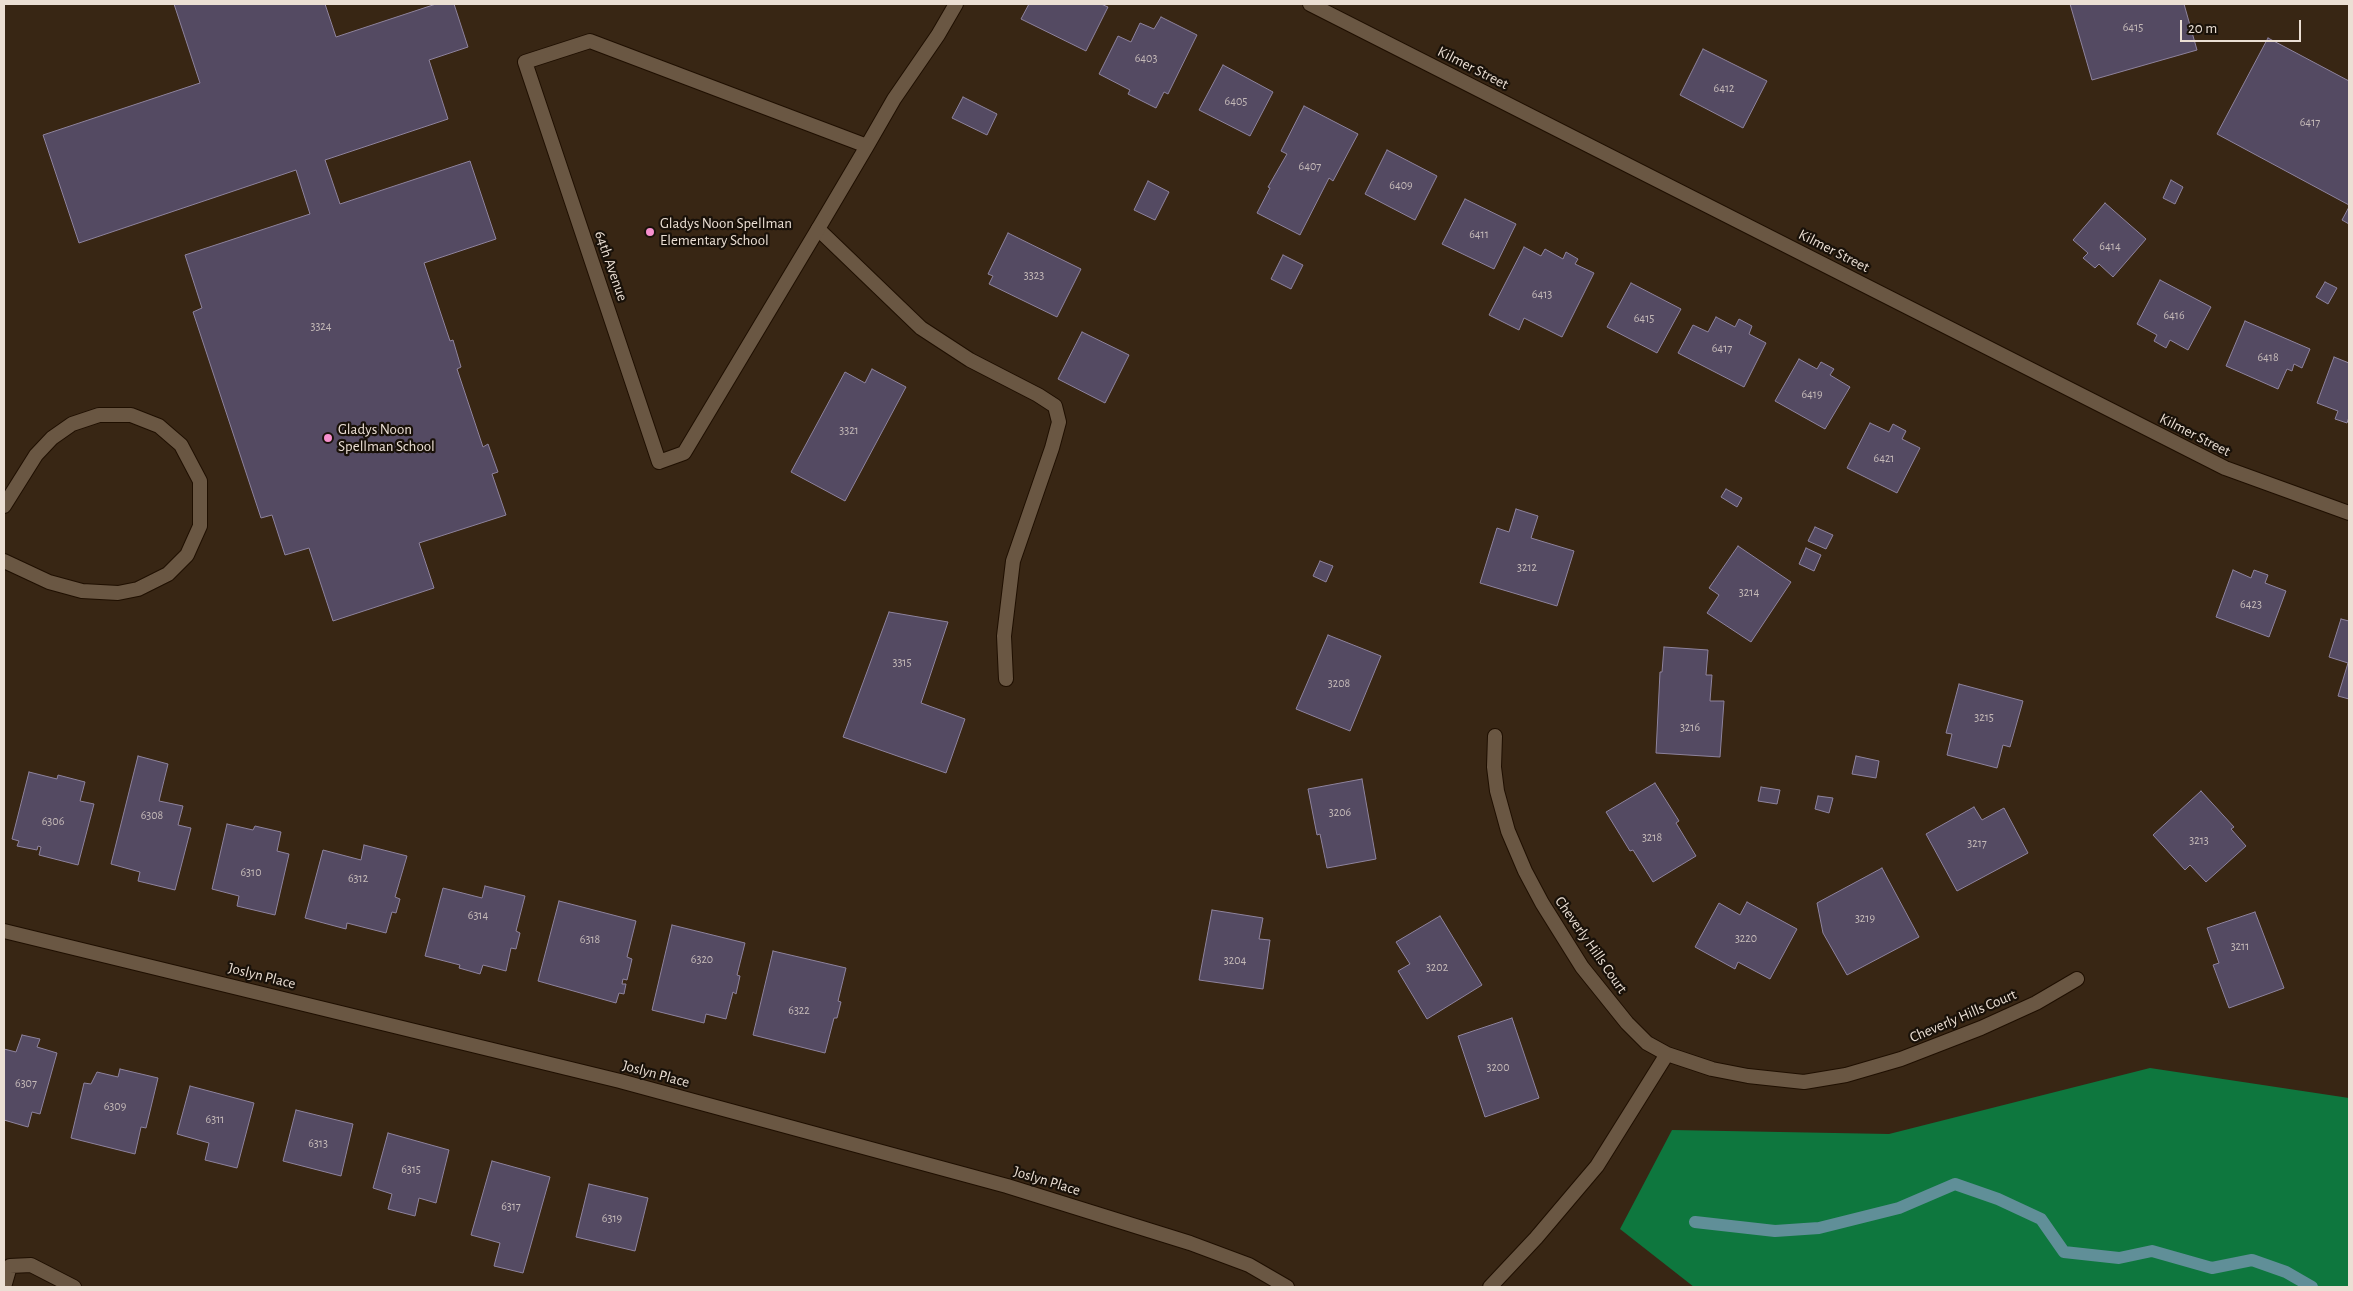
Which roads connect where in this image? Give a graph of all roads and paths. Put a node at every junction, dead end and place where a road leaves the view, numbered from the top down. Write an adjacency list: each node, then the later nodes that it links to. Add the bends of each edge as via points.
1 (956, 4): 3 (street, 64th Avenue)
2 (1310, 4): 6 (street, Kilmer Street, via 2225,468)
3 (867, 146): 4 (street, 64th Avenue); 4 (street, 64th Avenue, via 590,41 525,62 659,462 684,453)
4 (818, 229): 8 (street, via 922,328 970,360 1055,406 1059,422 1052,448 1013,561 1004,636)
5 (4, 506): 7 (street, via 36,455 52,438 72,424 99,415 130,415 159,426 182,445 200,481 200,526 187,555 168,574 138,589 118,593 82,591 49,582)
6 (2349, 513)
7 (4, 561)
8 (1006, 679)
9 (1495, 736): 12 (street, Cheverly Hills Court, via 1497,791 1518,855 1542,903 1582,967 1627,1023 1647,1043)
10 (4, 931): 15 (street, Joslyn Place, via 620,1081 1007,1186 1190,1243 1250,1265)
11 (2076, 979): 12 (street, Cheverly Hills Court, via 2036,1003 1981,1028 1901,1059 1846,1075 1804,1082 1748,1076 1712,1069)
12 (1667, 1054): 16 (street, via 1597,1166)
13 (4, 1287): 14 (street, via 10,1266 31,1265)
14 (74, 1287)
15 (1287, 1287)
16 (1490, 1287)

